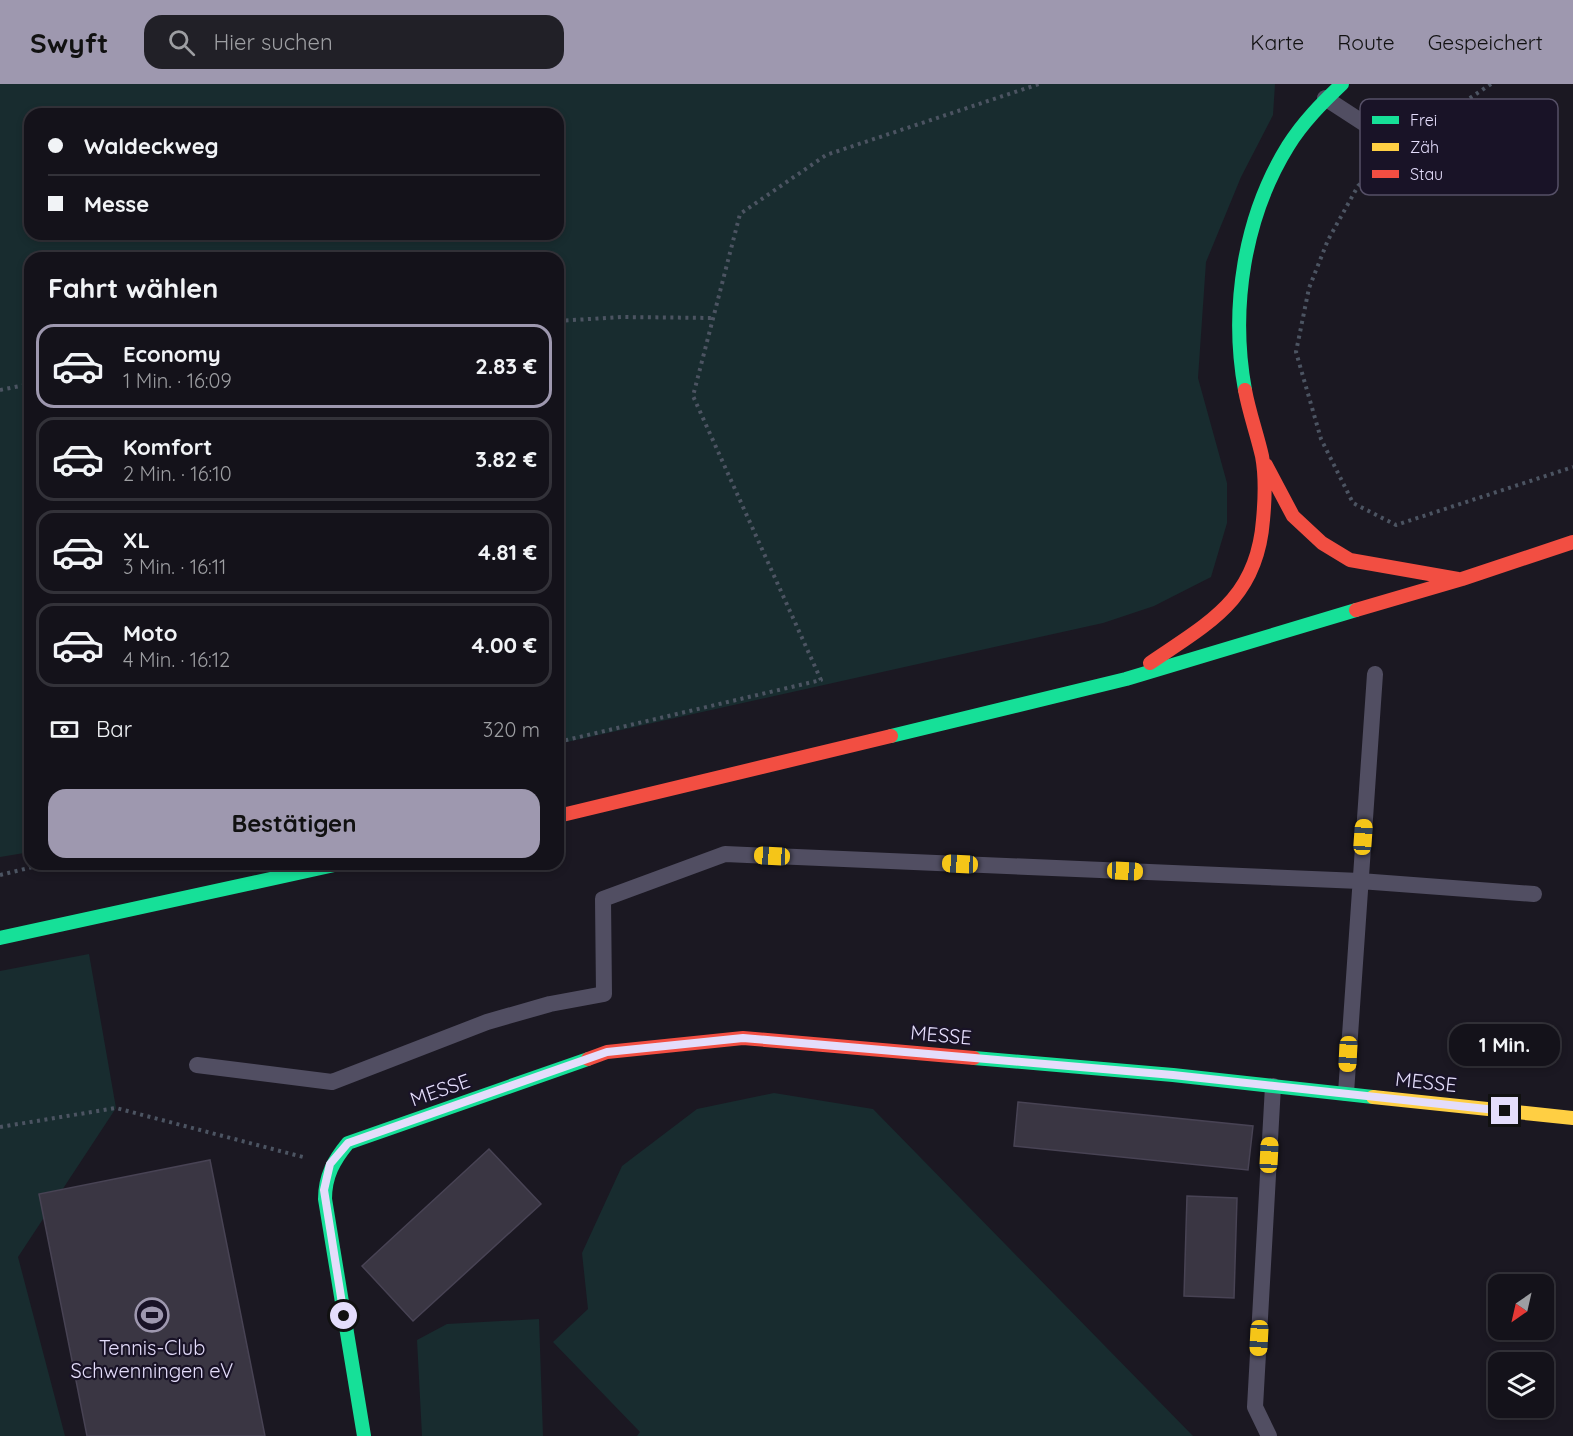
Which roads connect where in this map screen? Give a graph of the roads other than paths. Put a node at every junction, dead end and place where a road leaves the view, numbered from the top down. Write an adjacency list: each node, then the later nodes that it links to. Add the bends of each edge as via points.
1 (1342, 84): 2 (main road)
2 (1325, 98): 3 (lane); 4 (main road, via 1286,146 1259,206 1242,272 1239,325 1244,386)
3 (1360, 121)
4 (1263, 459): 6 (main road, via 1293,516 1322,543 1350,560); 8 (main road, via 1260,544 1255,566 1244,585 1217,617)
5 (1573, 542): 6 (main road)
6 (1462, 579): 8 (main road)
7 (1375, 674): 11 (lane)
8 (1126, 679): 9 (main road)
9 (564, 815)
10 (312, 870): 13 (main road)
11 (1360, 881): 12 (lane); 14 (lane, via 725,854 603,899 604,994 487,1022 332,1082); 16 (lane)
12 (1534, 894)
13 (0, 938)
14 (197, 1065)
15 (1273, 1086): 16 (main road, MESSE); 18 (main road, MESSE, via 743,1038 607,1052 348,1143 330,1164 324,1190); 19 (lane, via 1255,1407)
16 (1346, 1094): 17 (main road, MESSE)
17 (1573, 1118)
18 (363, 1436)
19 (1269, 1436)

